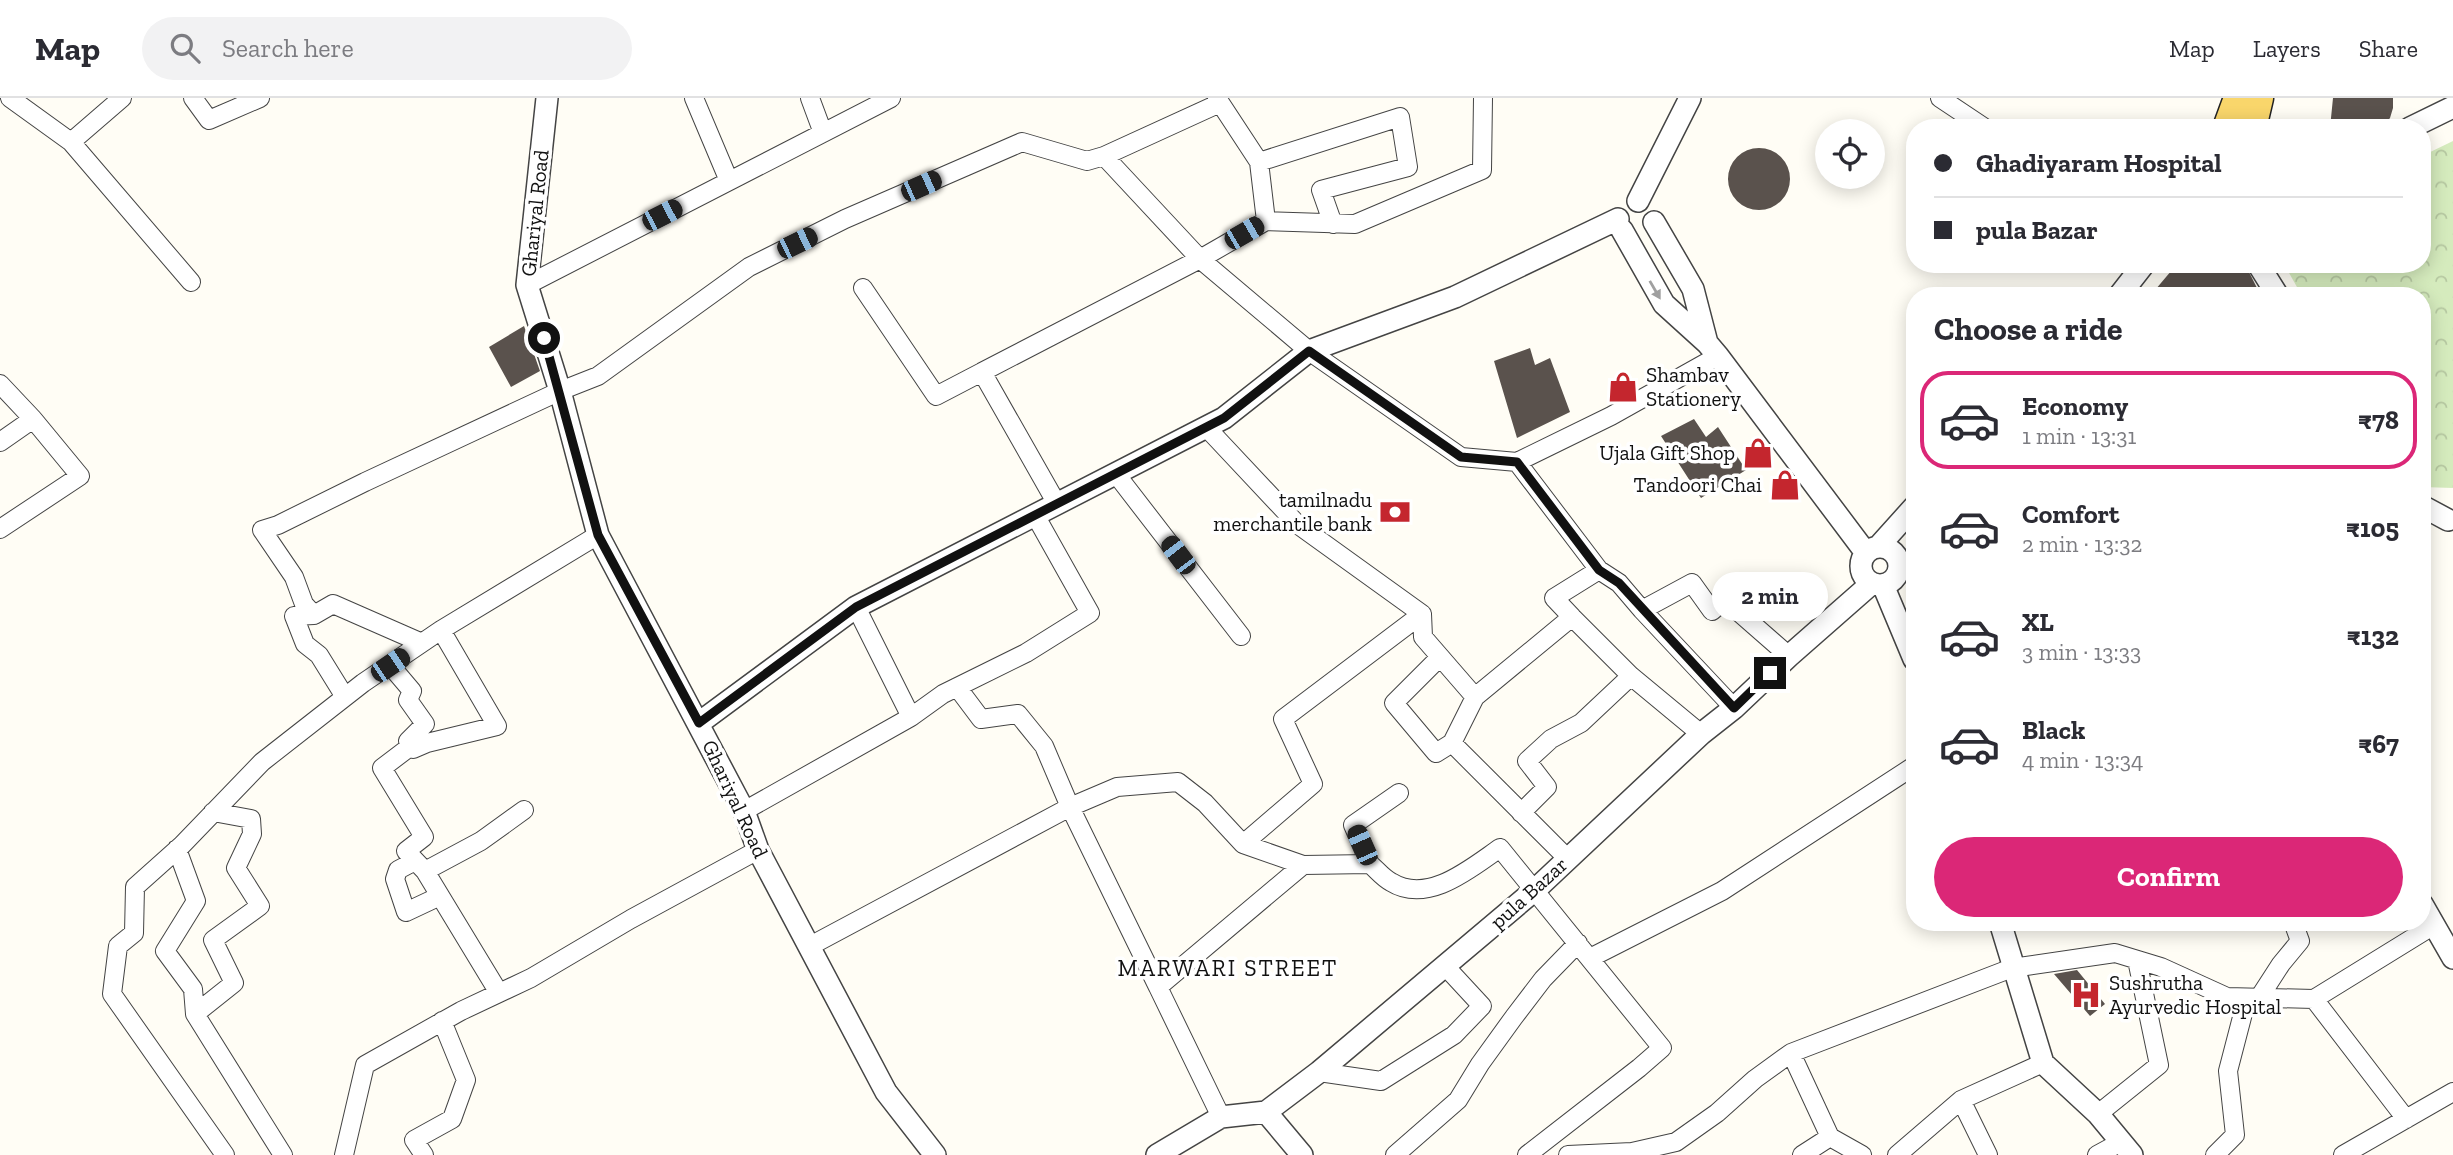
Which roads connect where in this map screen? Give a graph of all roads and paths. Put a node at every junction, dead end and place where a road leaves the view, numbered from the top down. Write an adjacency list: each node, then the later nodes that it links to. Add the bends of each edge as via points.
1 (10, 98): 21 (street)
2 (122, 98): 21 (street)
3 (193, 98): 4 (street, via 209,120)
4 (260, 98)
5 (547, 98): 33 (street, Ghariyal Road)
6 (694, 98): 24 (street)
7 (810, 98): 20 (street)
8 (891, 98): 20 (street)
9 (1483, 98): 28 (street, via 1482,170 1355,224)
10 (1690, 98): 25 (street)
11 (1940, 98): 16 (street)
12 (2238, 98): 17 (main road)
13 (2259, 98): 18 (main road)
14 (1219, 100): 22 (street); 23 (street)
15 (2453, 107): 19 (street)
16 (1972, 119)
17 (2230, 119)
18 (2254, 119)
19 (2428, 119)
20 (823, 133): 24 (street)
21 (71, 142): 32 (street)
22 (1104, 156): 30 (street); 40 (street, via 1087,161 1022,142 1009,147 749,267 598,376)
23 (1259, 162): 26 (street); 28 (street, via 1400,117 1408,167 1321,190)
24 (729, 181): 33 (street)
25 (1638, 201): 27 (street, via 1652,210); 29 (street, via 1621,208)
26 (1266, 221): 28 (street); 30 (street)
27 (1654, 222): 29 (street, via 1648,232 1637,237); 36 (street, via 1693,289)
28 (1333, 224)
29 (1620, 225): 36 (street, one-way to 36, via 1664,304); 37 (street, via 1455,297)
30 (1200, 258): 37 (street); 38 (street)
31 (2137, 273): 34 (street)
32 (191, 282)
33 (527, 285): 40 (street, Ghariyal Road)
34 (2126, 287)
35 (863, 288): 38 (street, via 936,396)
36 (1712, 349): 44 (street, via 1611,416); 53 (street)
37 (1309, 351): 42 (street); 44 (street, via 1461,457)
38 (982, 372): 46 (street)
39 (0, 384): 41 (street)
40 (560, 391): 52 (street, Ghariyal Road); 61 (street, via 262,530)
41 (33, 419): 43 (street); 51 (street, via 80,476)
42 (1206, 427): 45 (street); 60 (street, via 1297,524)
43 (0, 442)
44 (1517, 462): 56 (street)
45 (1116, 474): 46 (street); 64 (street)
46 (1056, 504): 48 (street)
47 (2431, 510): 50 (street)
48 (1035, 515): 58 (street); 71 (street, via 1090,613 1026,653)
49 (1906, 516): 53 (street)
50 (2450, 519)
51 (0, 529)
52 (598, 535): 63 (street); 76 (street, Ghariyal Road)
53 (1872, 550): 55 (street, via 1890,550); 57 (street, via 1862,558 1861,569 1866,580)
54 (1906, 557): 55 (street)
55 (1899, 565): 57 (street, via 1894,579)
56 (1599, 570): 59 (street, via 1619,583); 62 (street, via 1554,598)
57 (1877, 584): 66 (street); 67 (street, pula Bazar)
58 (856, 607): 75 (street); 76 (street)
59 (1642, 610): 67 (street, via 1692,583 1712,611 1725,600); 74 (street)
60 (1422, 614): 68 (street, via 1423,637); 87 (street, via 1283,719 1312,784)
61 (314, 615): 65 (street, via 333,604); 72 (street, via 294,616 305,644 318,655)
62 (1572, 617): 70 (street); 73 (street)
63 (441, 630): 65 (street); 79 (street, via 497,726 413,750)
64 (1241, 636)
65 (422, 643): 69 (street)
66 (1906, 643)
67 (1789, 656): 74 (street, pula Bazar)
68 (1440, 657): 73 (street); 78 (street, via 1394,703 1436,753)
69 (390, 665): 72 (street); 79 (street, via 412,691 408,700 425,724 408,741)
70 (1632, 676): 77 (street); 86 (street, via 1581,723 1551,739 1527,761 1547,787)
71 (957, 687): 75 (street); 82 (street, via 981,719 1018,714 1044,746)
72 (345, 697): 85 (street, via 262,762)
73 (1475, 697): 78 (street)
74 (1734, 708): 77 (street, pula Bazar)
75 (911, 717): 84 (street)
76 (699, 723): 84 (street, Ghariyal Road)
77 (1701, 734): 90 (street, pula Bazar)
78 (1452, 743): 86 (street)
79 (411, 746): 93 (street, via 382,768 424,837 405,851)
80 (1906, 771): 104 (street, via 1722,891)
81 (1399, 793): 92 (street, via 1353,825)
82 (1070, 807): 87 (street, via 1117,787 1178,782 1205,803); 103 (street); 109 (street)
83 (524, 810): 93 (street, via 481,841)
84 (744, 811): 89 (street, Ghariyal Road)
85 (213, 812): 88 (street); 113 (street, via 251,819 252,834 236,867 260,906 213,940 234,983)
86 (1521, 813): 90 (street)
87 (1242, 844): 91 (street)
88 (177, 849): 113 (street, via 195,901 165,951 193,989); 126 (street, via 135,887 134,933 118,946 112,994)
89 (758, 850): 103 (street, Ghariyal Road); 110 (street)
90 (1567, 858): 94 (street, pula Bazar)
91 (1303, 864): 92 (street); 109 (street)
92 (1370, 864): 94 (street, via 1392,884 1420,890 1456,878 1500,848)
93 (420, 866): 95 (street); 95 (street, via 398,870 395,879 406,912)
94 (1536, 889): 102 (street); 107 (street, pula Bazar)
95 (440, 896): 110 (street)
96 (2431, 920): 97 (street)
97 (2434, 925): 98 (street); 105 (street)
98 (2431, 927)
99 (2002, 931): 108 (street)
100 (2296, 931): 111 (street, via 2300,941)
101 (2424, 931): 112 (street)
102 (1578, 943): 104 (street); 133 (street, via 1521,1007 1458,1100)
103 (810, 946): 130 (street, Ghariyal Road, via 886,1092)
104 (1590, 958): 134 (street, via 1662,1048)
105 (2453, 958)
106 (2137, 960): 108 (street, via 2115,953); 111 (street, via 2227,997); 121 (street, via 2159,1065)
107 (1445, 966): 117 (street, pula Bazar); 117 (street, via 1482,1006 1454,1035 1381,1081)
108 (2012, 968): 115 (street); 116 (street)
109 (1158, 987): 122 (street)
110 (499, 993): 114 (street)
111 (2253, 998): 112 (street); 141 (street, via 2228,1071 2235,1135)
112 (2314, 999): 123 (street)
113 (194, 1014): 127 (street)
114 (442, 1021): 128 (street, via 365,1065); 129 (street, via 466,1080 452,1119 414,1140)
115 (1791, 1053): 124 (street); 135 (street, via 1676,1142 1632,1152)
116 (2043, 1063): 119 (street); 121 (street)
117 (1319, 1072): 120 (street, pula Bazar)
118 (2453, 1092): 123 (street)
119 (1961, 1100): 138 (street); 139 (street)
120 (1266, 1112): 122 (street); 132 (street)
121 (2098, 1114): 125 (street)
122 (1221, 1117): 131 (street)
123 (2406, 1119): 142 (street)
124 (1830, 1137): 136 (street); 137 (street)
125 (2126, 1149): 140 (street)
126 (225, 1155)
127 (283, 1155)
128 (344, 1155)
129 (424, 1155)
130 (935, 1155)
131 (1157, 1155)
132 (1301, 1155)
133 (1395, 1155)
134 (1527, 1155)
135 (1568, 1155)
136 (1802, 1155)
137 (1861, 1155)
138 (1897, 1155)
139 (1988, 1155)
140 (2097, 1155)
141 (2215, 1155)
142 (2343, 1155)

